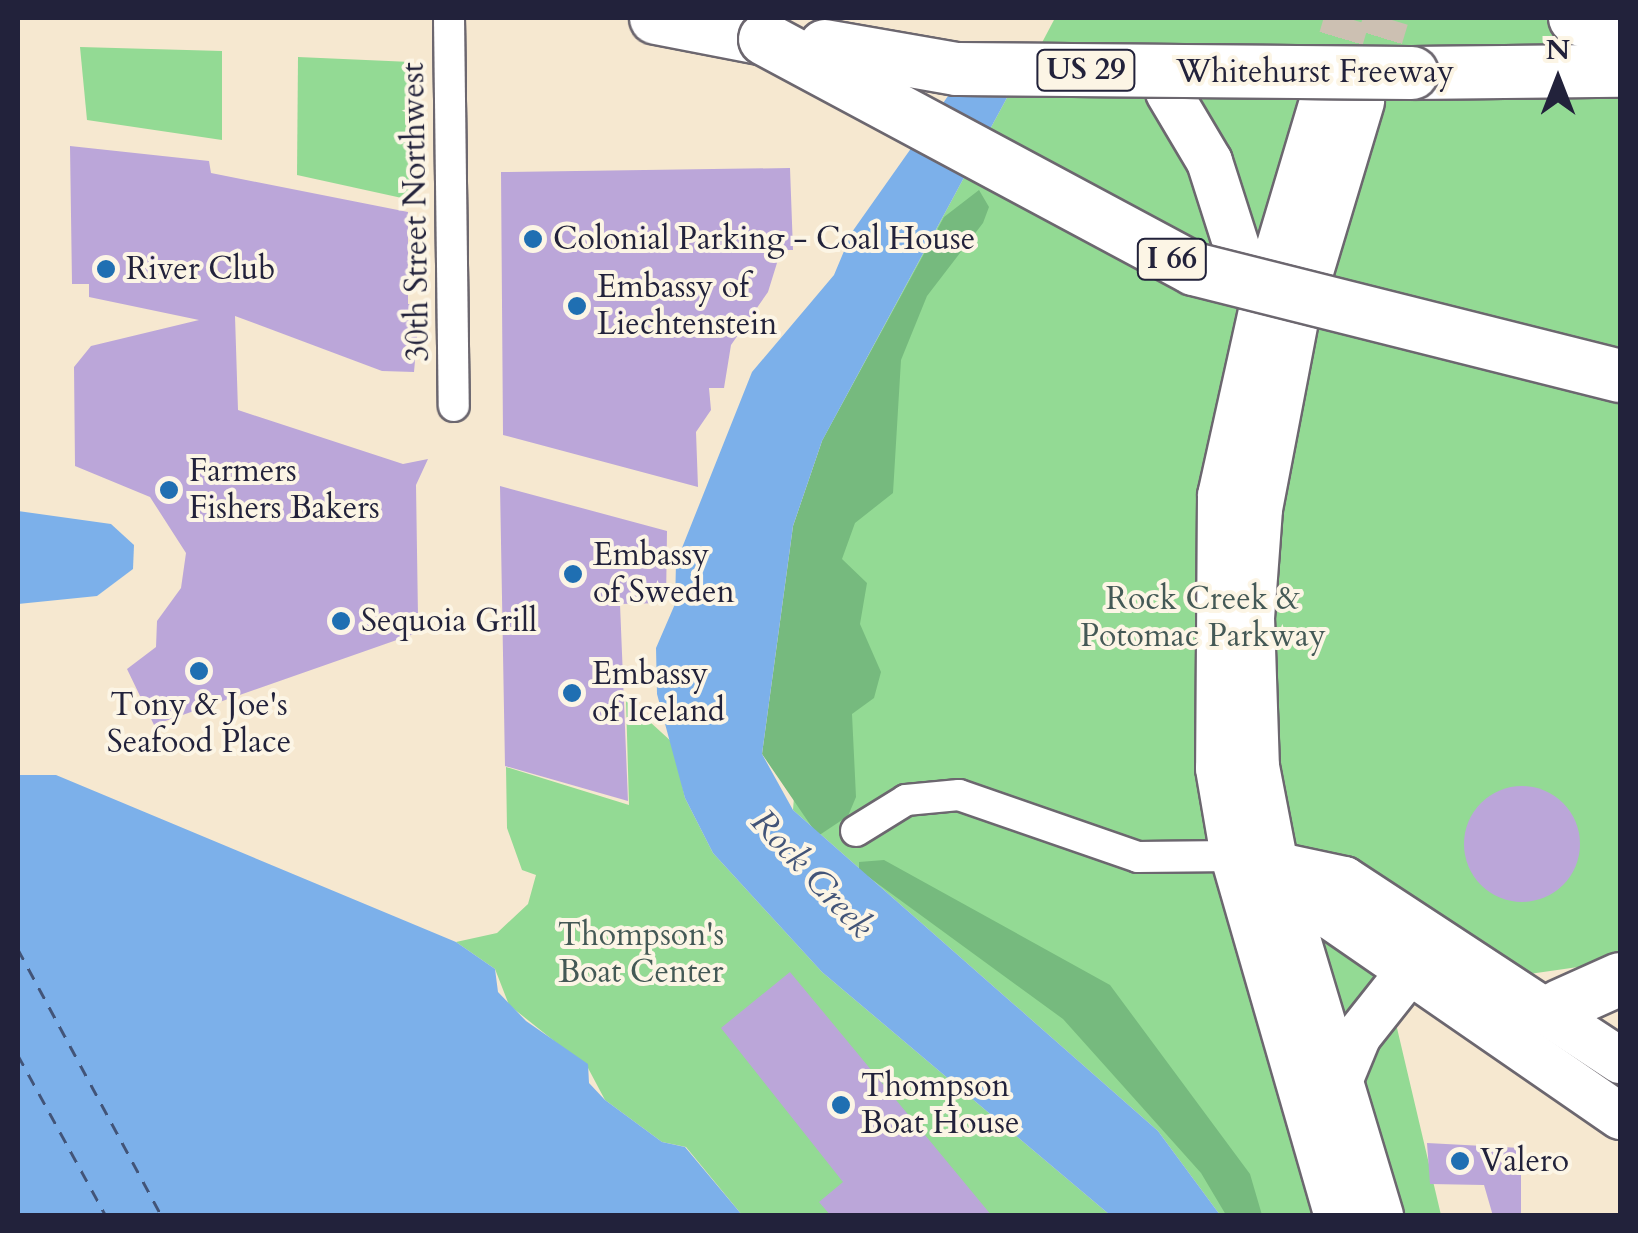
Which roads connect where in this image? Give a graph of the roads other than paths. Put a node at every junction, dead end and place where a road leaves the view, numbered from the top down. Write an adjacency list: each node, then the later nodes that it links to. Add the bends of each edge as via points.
1 (449, 18): 11 (street, 30th Street Northwest)
2 (656, 18): 5 (highway, Whitehurst Freeway / US 29)
3 (1574, 18): 4 (highway)
4 (1620, 32)
5 (765, 38): 6 (highway, Whitehurst Freeway / US 29, bridge, via 957,69); 10 (highway, I 66, bridge, via 1194,269)
6 (1620, 71)
7 (1168, 92): 9 (main road, via 1209,161)
8 (1341, 103): 9 (main road)
9 (1269, 290): 13 (main road, via 1265,461 1251,616); 13 (main road, via 1244,368 1220,495 1212,634 1218,768)
10 (1620, 376)
11 (454, 406)
12 (856, 830): 13 (street, via 906,800 960,795 1126,854)
13 (1254, 860): 14 (main road); 16 (main road, via 1344,879); 20 (main road); 22 (main road)
14 (1408, 972): 18 (main road); 20 (main road, via 1358,1035)
15 (1620, 978): 16 (highway)
16 (1549, 1005): 17 (main road); 18 (main road); 19 (main road)
17 (1620, 1006)
18 (1460, 1007): 21 (main road)
19 (1620, 1060)
20 (1339, 1082): 23 (main road)
21 (1620, 1116)
22 (1336, 1216)
23 (1380, 1216)

